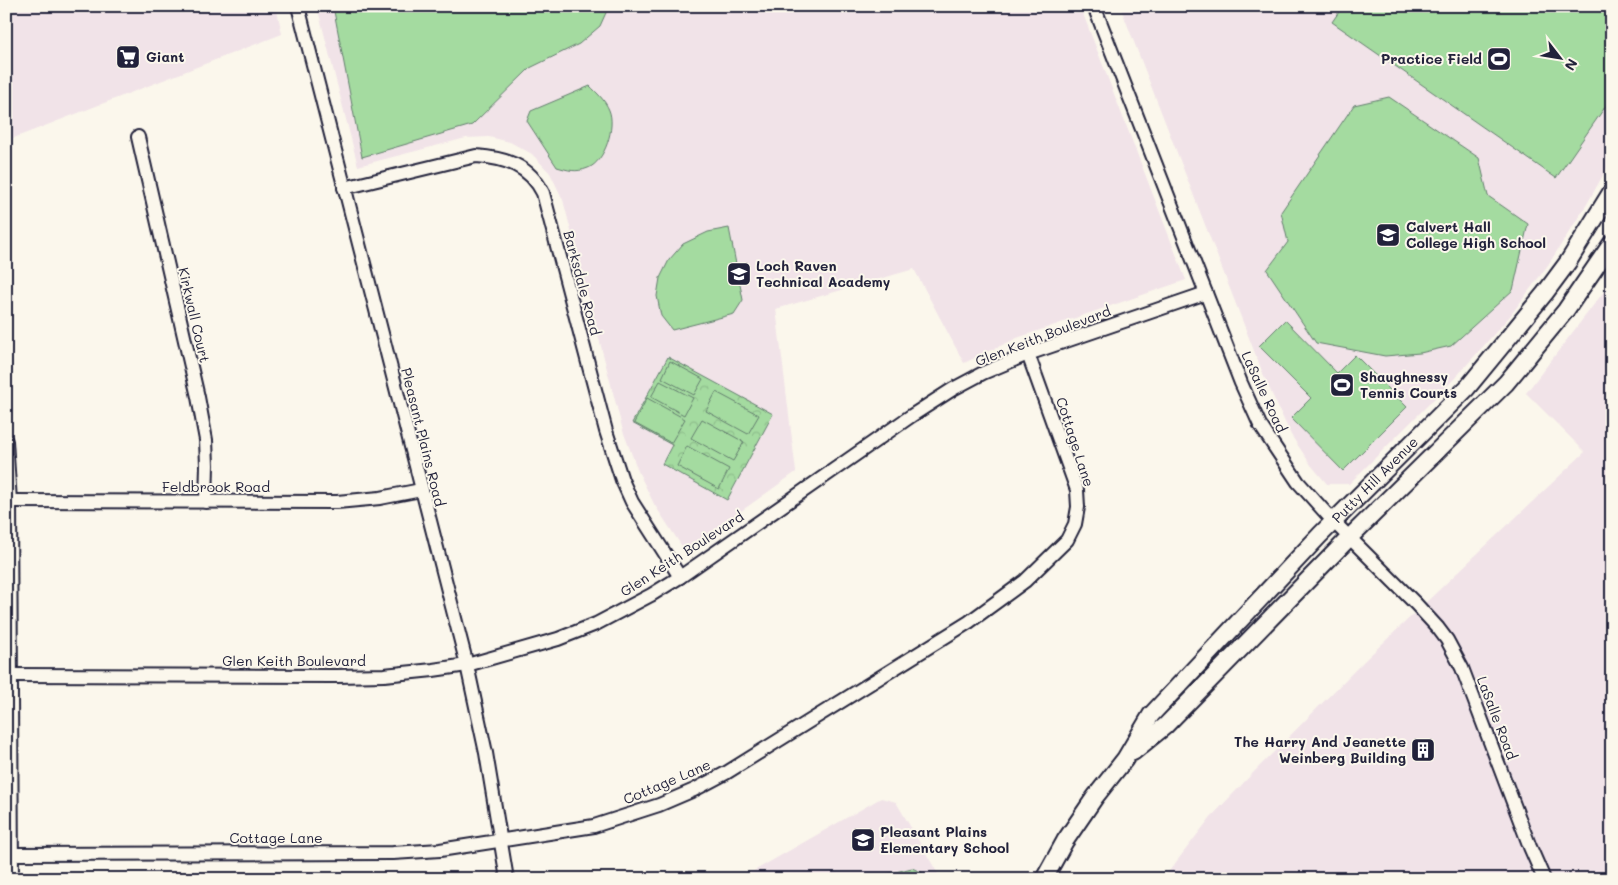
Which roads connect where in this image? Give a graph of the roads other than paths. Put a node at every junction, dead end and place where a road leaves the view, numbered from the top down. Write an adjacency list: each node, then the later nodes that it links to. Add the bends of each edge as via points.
1 (298, 6): 4 (street, Pleasant Plains Road)
2 (1094, 6): 7 (street, LaSalle Road)
3 (138, 137): 12 (street, Kirkwall Court, via 202,416 206,440)
4 (344, 188): 10 (street, Pleasant Plains Road); 15 (street, Barksdale Road, via 476,156 509,161 538,183 622,480 632,502)
5 (1612, 191): 13 (street, Putty Hill Avenue, via 1568,262 1467,388)
6 (1612, 243): 14 (street, Putty Hill Avenue, via 1566,310 1506,383)
7 (1206, 293): 8 (street, Glen Keith Boulevard); 13 (street, LaSalle Road, via 1260,425 1298,482)
8 (1028, 354): 15 (street, Glen Keith Boulevard, via 953,389); 19 (street, Cottage Lane, via 1077,490 1078,507 1075,524 1067,540 1025,581 969,622 694,790 660,805 594,826)
9 (6, 441): 11 (street)
10 (421, 490): 12 (street, Feldbrook Road, via 337,502); 16 (street, Pleasant Plains Road)
11 (10, 501): 12 (street, Feldbrook Road); 17 (street)
12 (206, 502)
13 (1334, 522): 14 (street, LaSalle Road); 18 (street, Putty Hill Avenue, via 1151,715)
14 (1350, 537): 18 (street, Putty Hill Avenue, via 1165,726); 24 (street, LaSalle Road, via 1447,640 1462,668)
15 (680, 576): 16 (street, Glen Keith Boulevard, via 652,595 576,632)
16 (467, 665): 17 (street, Glen Keith Boulevard, via 394,674 337,676); 19 (street, Pleasant Plains Road)
17 (9, 675): 20 (street)
18 (1125, 759): 23 (street, Putty Hill Avenue, via 1079,819)
19 (502, 841): 20 (street, Cottage Lane, via 393,853); 22 (street, Pleasant Plains Road)
20 (12, 854): 21 (street)
21 (12, 879)
22 (507, 879)
23 (1044, 879)
24 (1544, 879)

